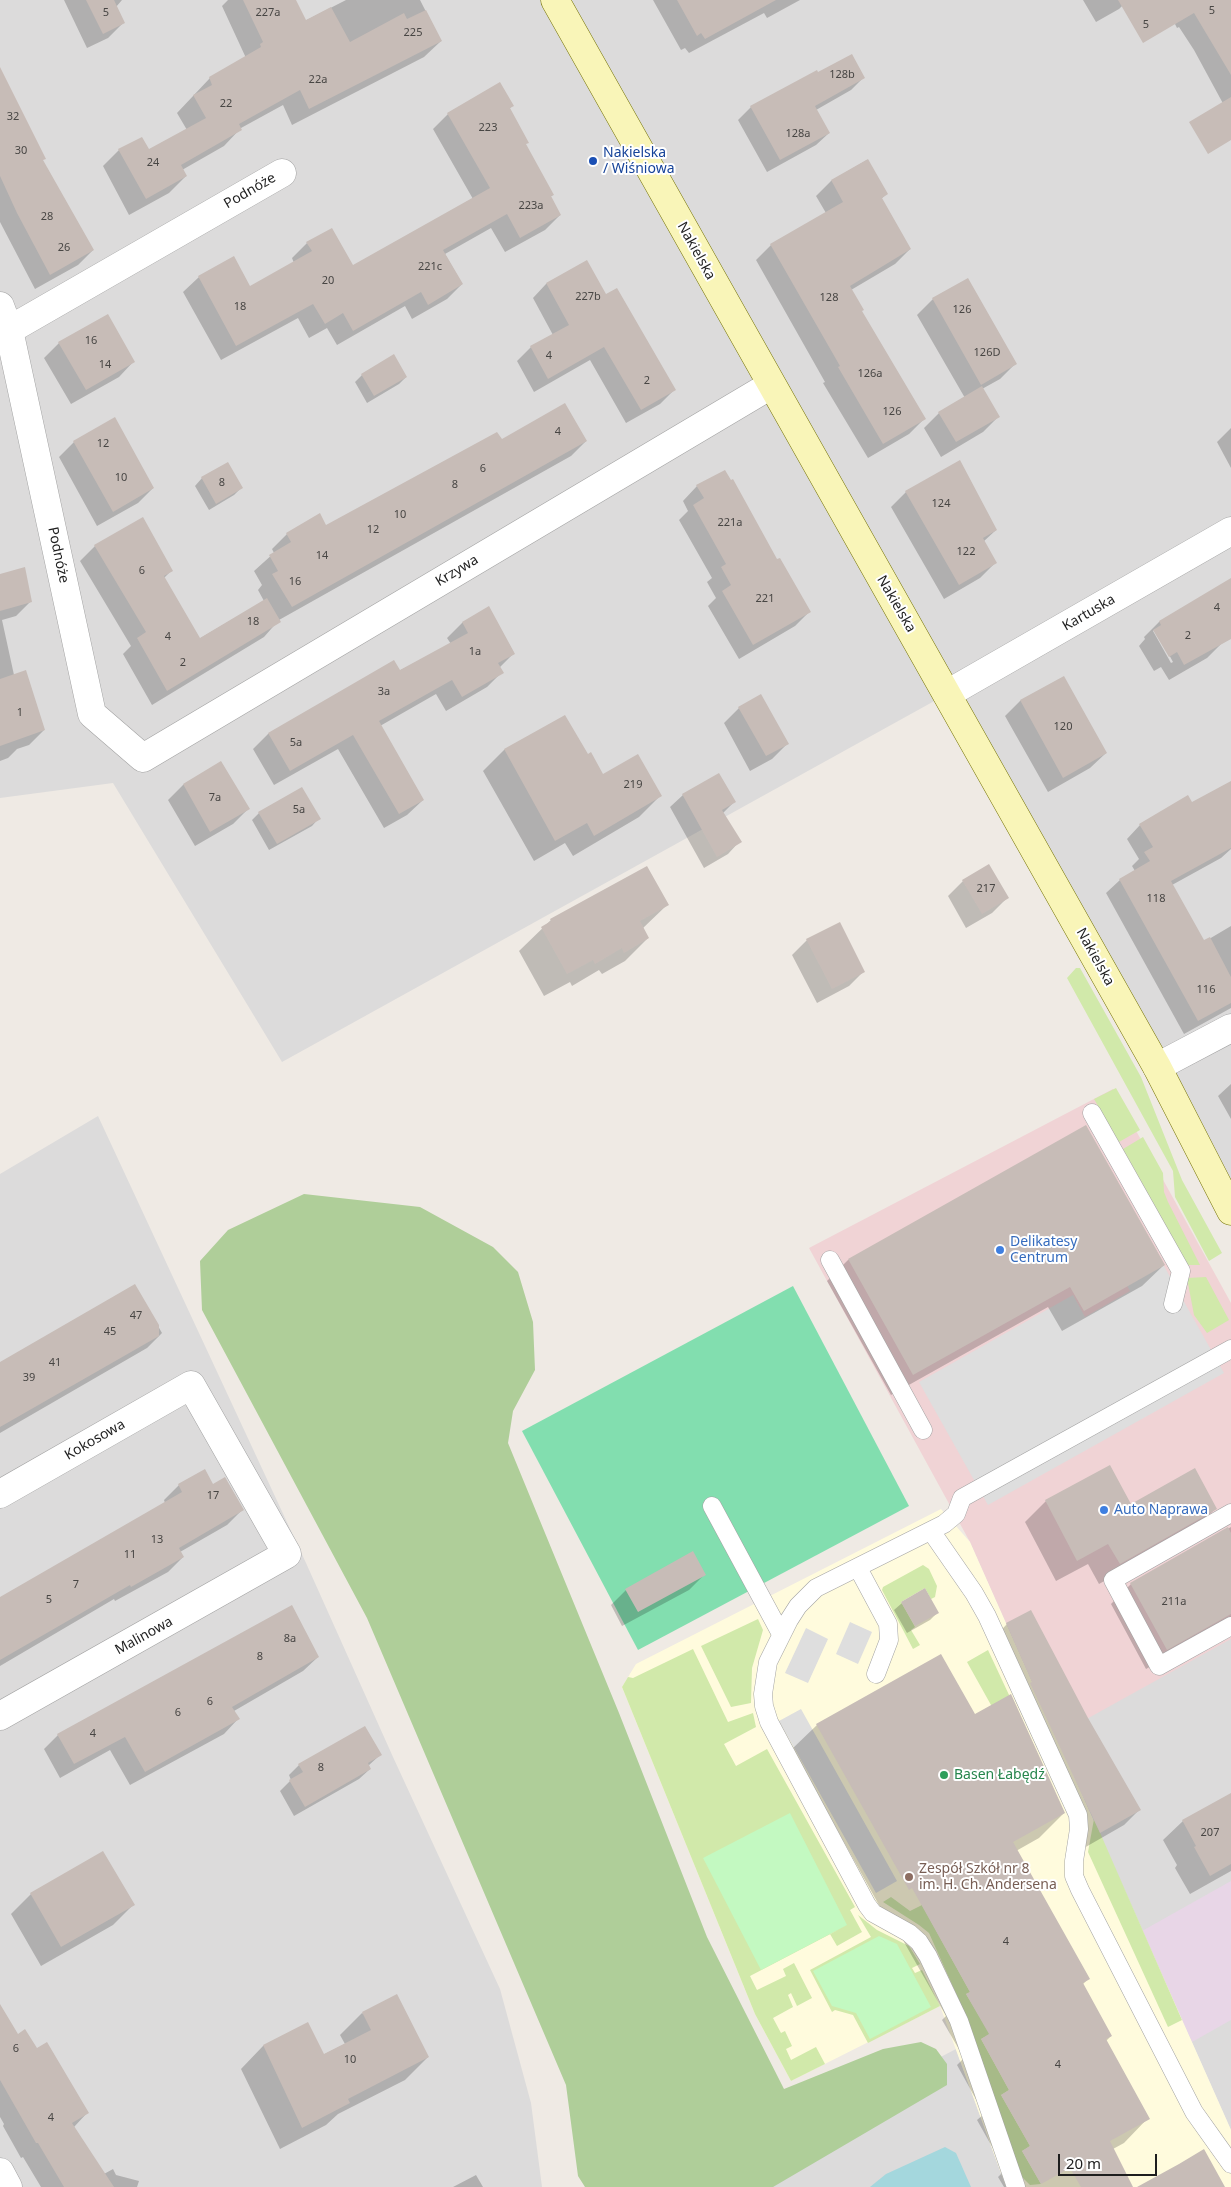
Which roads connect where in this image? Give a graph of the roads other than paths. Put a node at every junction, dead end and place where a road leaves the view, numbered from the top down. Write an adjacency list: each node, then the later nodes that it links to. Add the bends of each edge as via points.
1 (555, 0): 4 (main road, Nakielska)
2 (282, 173): 3 (street, Podnóże)
3 (4, 318): 7 (street, Podnóże, via 92,714)
4 (771, 385): 6 (main road, Nakielska); 7 (street, Krzywa)
5 (1231, 531): 6 (street, Kartuska)
6 (947, 694): 9 (main road, Nakielska)
7 (143, 758)
8 (1231, 1028): 9 (street)
9 (1157, 1067): 11 (main road, Nakielska)
10 (1092, 1113): 13 (lane, via 1181,1271)
11 (1231, 1211)
12 (830, 1260): 15 (lane)
13 (1173, 1304)
14 (1231, 1349): 19 (lane, via 962,1498 956,1514)
15 (923, 1430)
16 (0, 1494): 20 (street, Kokosowa, via 191,1385)
17 (712, 1506): 23 (lane)
18 (1231, 1513): 22 (lane, via 1113,1580 1159,1666)
19 (931, 1532): 21 (lane); 26 (lane, via 987,1616 1078,1815 1074,1876 1080,1890 1194,2112)
20 (287, 1554): 25 (street, Malinowa)
21 (858, 1568): 23 (lane, via 808,1594); 24 (lane, via 888,1624 889,1640)
22 (1231, 1626)
23 (781, 1634): 29 (lane, via 764,1680 764,1706 769,1722 867,1906 873,1913 909,1932 928,1956 959,2020)
24 (876, 1674)
25 (0, 1716)
26 (1231, 2164)
27 (0, 2172): 28 (street)
28 (8, 2187)
29 (1016, 2187)

